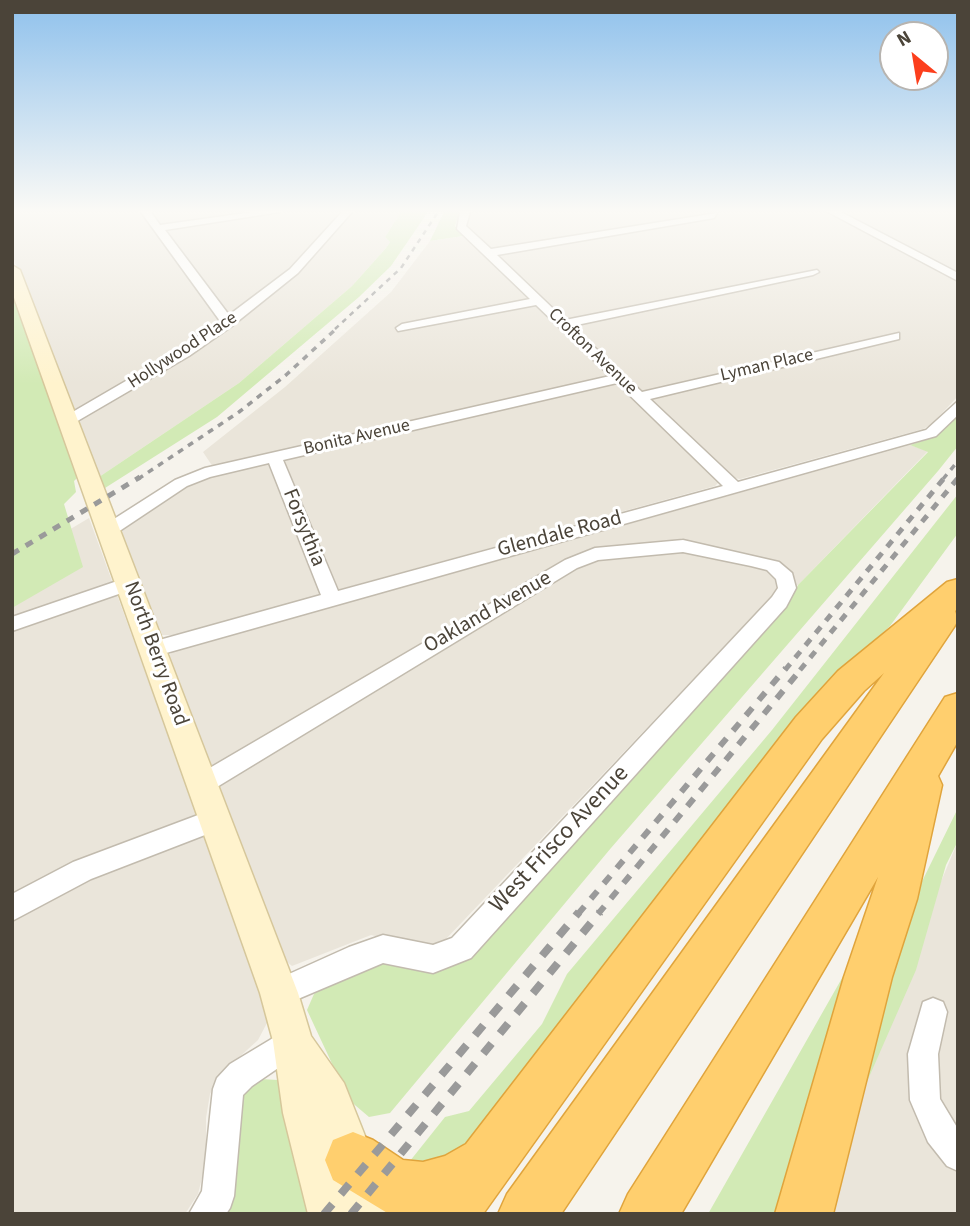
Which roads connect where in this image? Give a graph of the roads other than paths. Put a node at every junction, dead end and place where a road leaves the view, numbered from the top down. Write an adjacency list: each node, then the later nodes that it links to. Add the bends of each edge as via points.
1 (188, 269): 9 (street)
2 (296, 269): 9 (street, Hollywood Place)
3 (506, 269): 8 (street, Crofton Avenue)
4 (941, 269): 7 (street)
5 (12, 270): 16 (main road, North Berry Road)
6 (813, 272): 10 (street)
7 (958, 278)
8 (538, 301): 10 (street, Crofton Avenue); 11 (street)
9 (228, 323): 16 (street, Hollywood Place)
10 (562, 324): 13 (street, Crofton Avenue)
11 (402, 328)
12 (895, 336): 14 (street, Lyman Place)
13 (619, 378): 14 (street, Crofton Avenue); 17 (street, Bonita Avenue)
14 (639, 397): 18 (street, Crofton Avenue)
15 (958, 405): 18 (street, Glendale Road, via 931,433)
16 (69, 420): 19 (main road, North Berry Road)
17 (274, 457): 19 (street, Bonita Avenue, via 191,478); 26 (street, Forsythia)
18 (734, 487): 20 (street, Glendale Road)
19 (108, 530): 22 (main road, North Berry Road)
20 (551, 537): 21 (street); 26 (street, Glendale Road)
21 (571, 564): 23 (street, Oakland Avenue, via 595,554 683,546 773,566 785,577); 31 (street, Oakland Avenue)
22 (129, 583): 27 (street); 28 (main road, North Berry Road)
23 (787, 587): 34 (street, West Frisco Avenue, via 779,602 461,948 433,959 383,950)
24 (958, 590): 38 (highway, via 851,681 809,727)
25 (958, 596): 44 (highway)
26 (332, 599): 28 (street, Glendale Road)
27 (12, 625)
28 (152, 649): 31 (main road, North Berry Road)
29 (958, 708): 30 (highway)
30 (929, 754): 45 (highway); 46 (highway, via 895,899 868,976)
31 (204, 783): 32 (main road, North Berry Road)
32 (214, 820): 33 (street, via 82,870); 34 (main road, North Berry Road)
33 (12, 908)
34 (279, 993): 36 (main road, North Berry Road)
35 (933, 1012): 37 (street, via 923,1054 925,1100)
36 (293, 1041): 39 (main road, North Berry Road, via 329,1098); 40 (street, via 241,1075 228,1089 218,1196); 41 (main road, North Berry Road, via 304,1113)
37 (958, 1155)
38 (490, 1158): 39 (highway, via 457,1181 423,1190 395,1188); 43 (highway)
39 (353, 1160): 42 (main road, North Berry Road)
40 (206, 1214)
41 (331, 1214)
42 (373, 1214)
43 (449, 1214)
44 (527, 1214)
45 (648, 1214)
46 (804, 1214)

